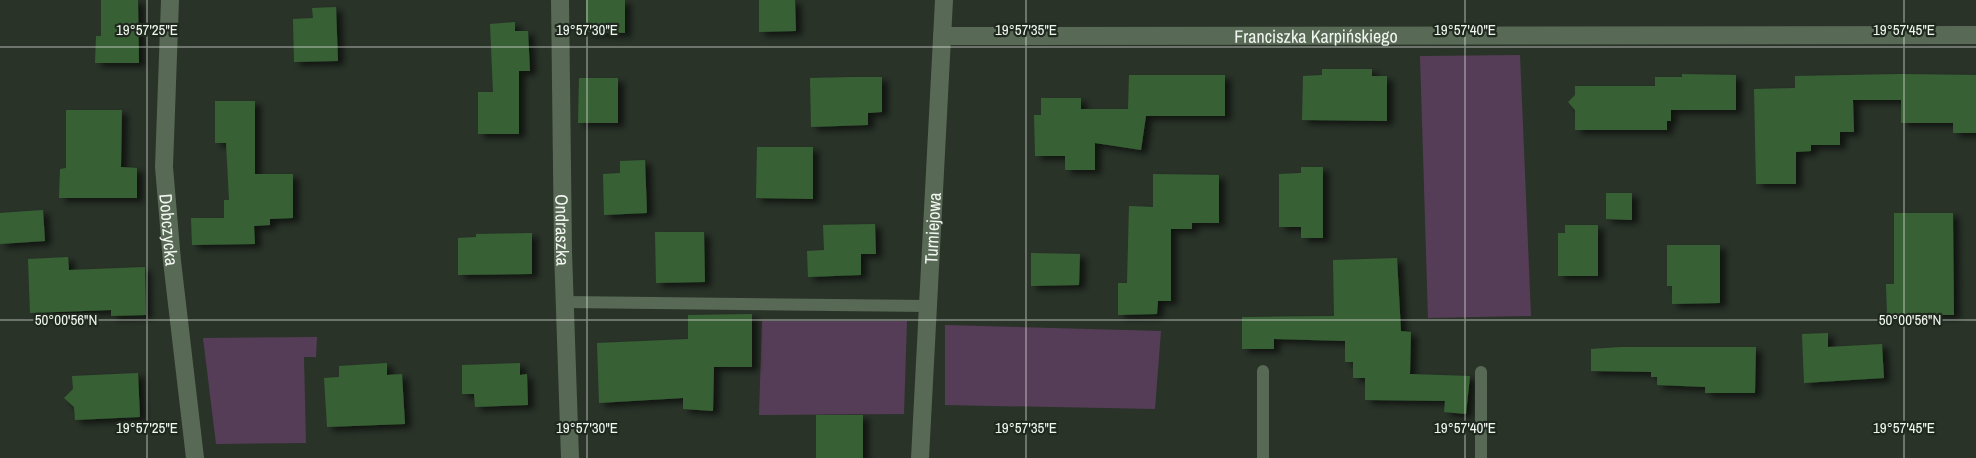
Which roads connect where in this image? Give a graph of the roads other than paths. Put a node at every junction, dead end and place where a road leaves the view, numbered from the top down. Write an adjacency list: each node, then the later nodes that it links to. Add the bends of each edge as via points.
1 (170, 0): 10 (street, Dobczycka, via 164,167)
2 (560, 0): 6 (street, Ondraszka)
3 (944, 0): 5 (street, Turniejowa)
4 (1976, 35): 5 (street, Franciszka Karpińskiego)
5 (942, 36): 7 (street, Turniejowa)
6 (565, 302): 7 (lane); 11 (street, Ondraszka)
7 (928, 306): 12 (street, Turniejowa)
8 (1263, 371): 13 (lane)
9 (1481, 372): 14 (lane)
10 (195, 458)
11 (570, 458)
12 (920, 458)
13 (1263, 458)
14 (1481, 458)

